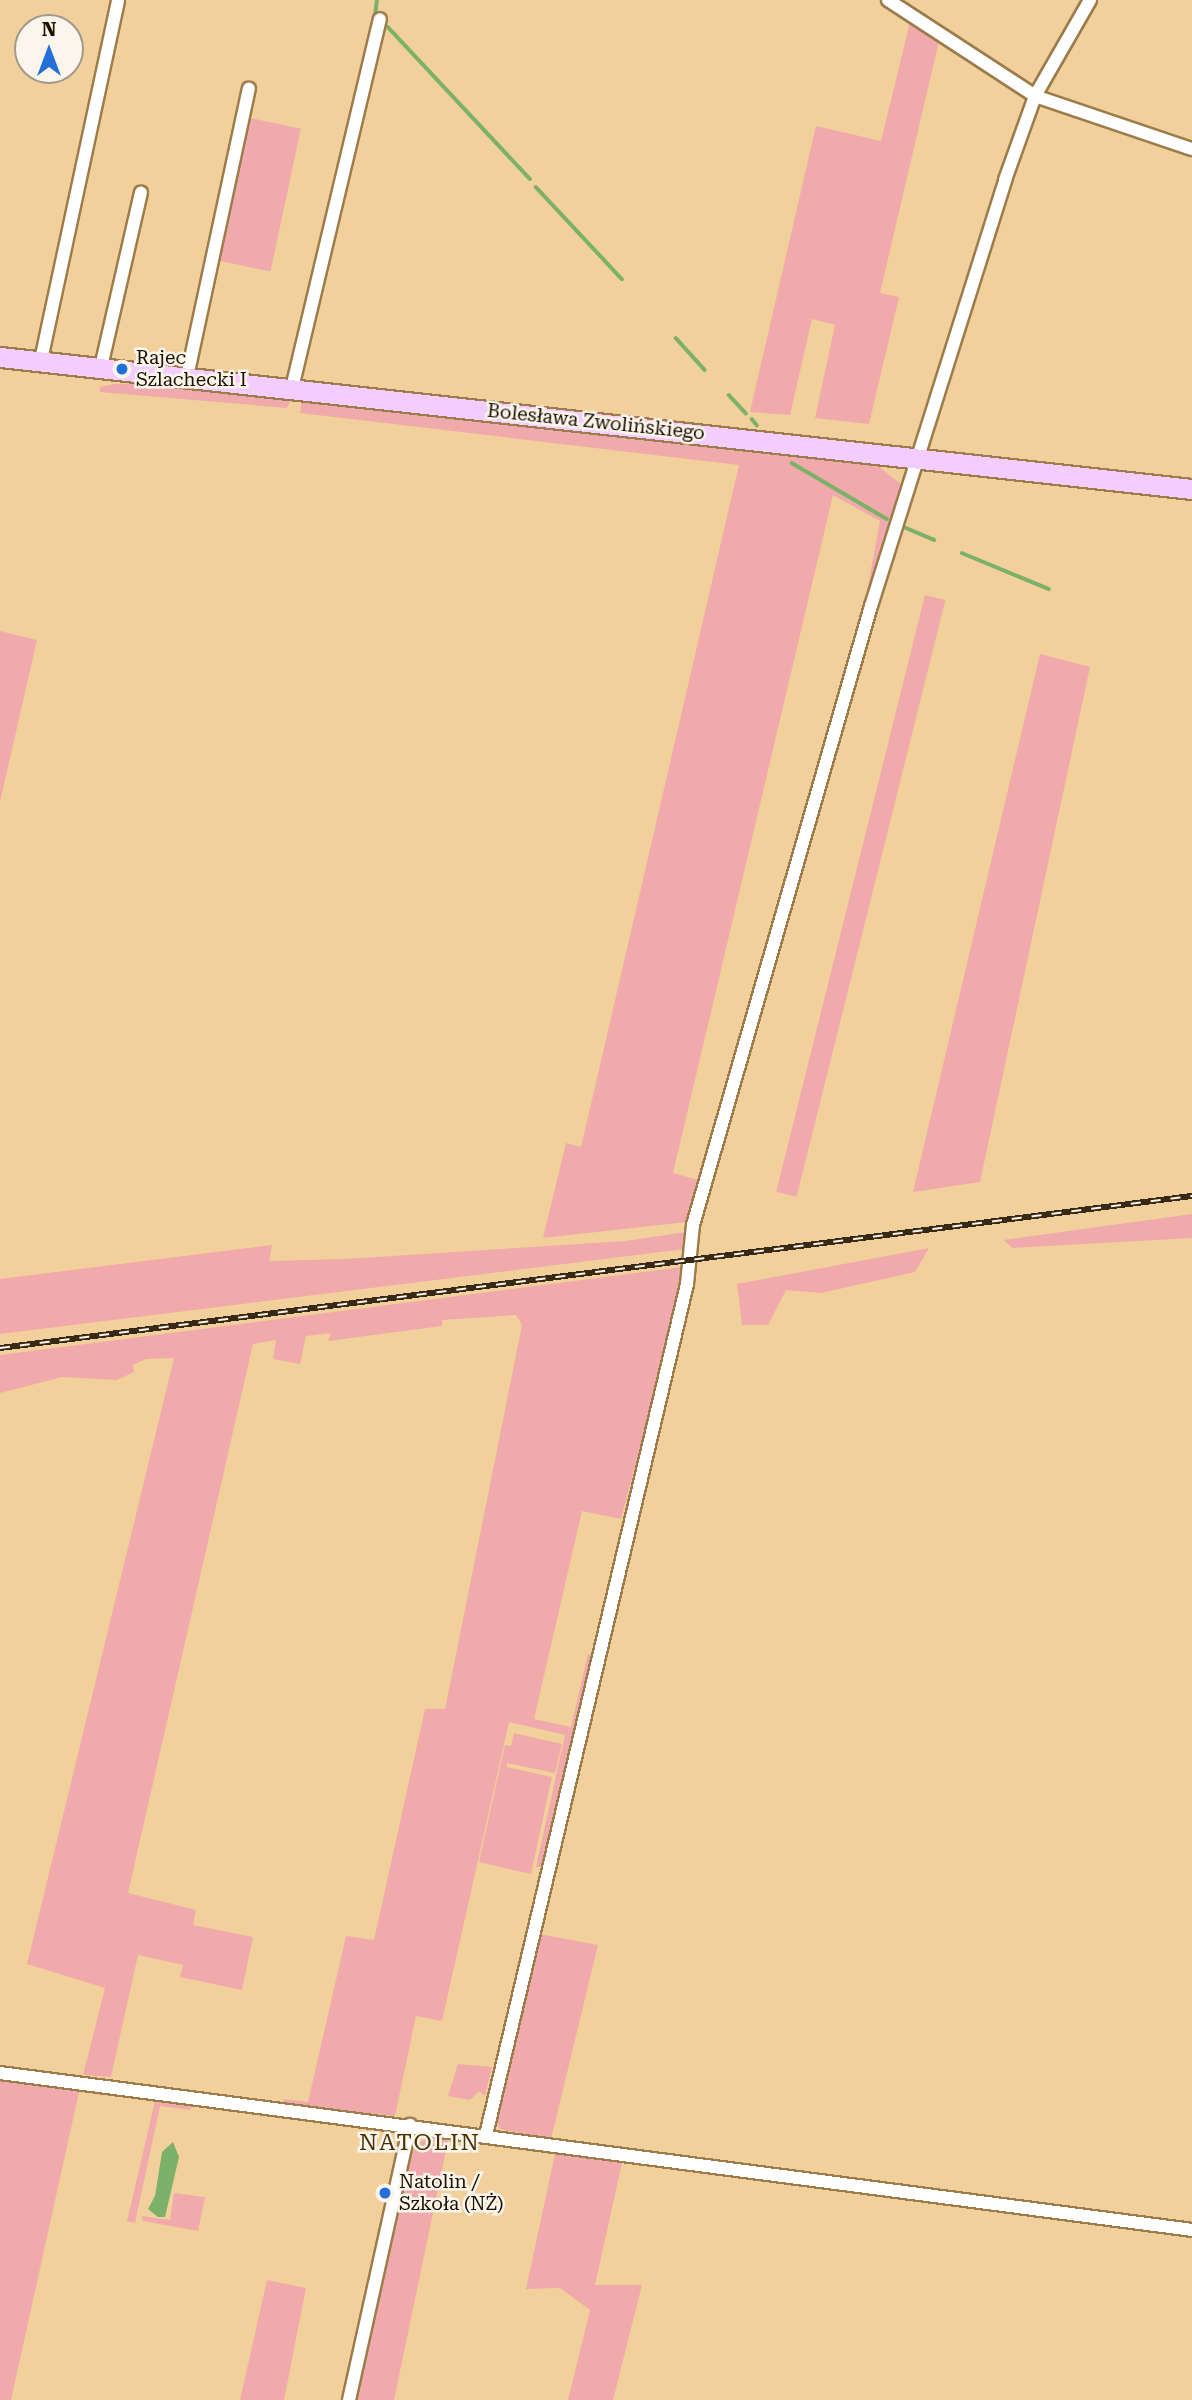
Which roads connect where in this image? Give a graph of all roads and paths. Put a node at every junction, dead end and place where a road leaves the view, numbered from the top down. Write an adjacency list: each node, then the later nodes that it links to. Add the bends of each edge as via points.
1 (118, 0): 10 (street)
2 (888, 0): 6 (street)
3 (1090, 0): 6 (street)
4 (380, 19): 13 (street)
5 (250, 89): 12 (street)
6 (1034, 96): 7 (street); 14 (street)
7 (1192, 149)
8 (141, 193): 11 (street)
9 (0, 357): 10 (main road, Bolesława Zwolińskiego)
10 (41, 360): 11 (main road, Bolesława Zwolińskiego)
11 (101, 367): 12 (main road, Bolesława Zwolińskiego)
12 (187, 376): 13 (main road, Bolesława Zwolińskiego)
13 (292, 388): 14 (main road, Bolesława Zwolińskiego)
14 (918, 458): 15 (main road, Bolesława Zwolińskiego); 18 (street, via 693,1225 687,1284)
15 (1192, 489)
16 (0, 2073): 17 (street)
17 (410, 2125): 18 (street); 20 (street)
18 (486, 2136): 19 (street)
19 (1192, 2230)
20 (349, 2400)

